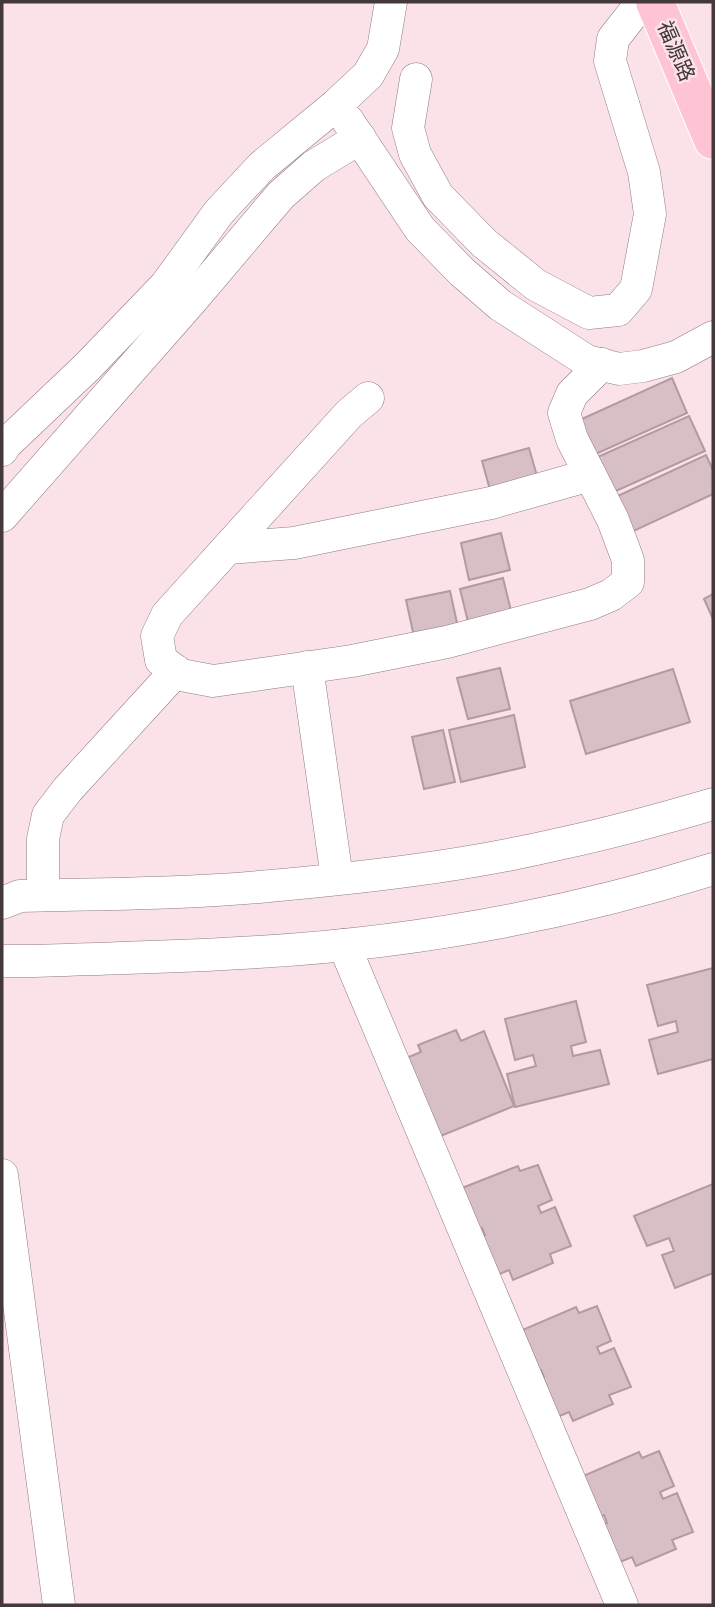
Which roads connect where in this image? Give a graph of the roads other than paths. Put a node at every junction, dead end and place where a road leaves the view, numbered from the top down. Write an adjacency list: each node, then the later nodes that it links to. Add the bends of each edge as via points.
1 (391, 2): 5 (street, via 383,48)
2 (642, 2): 4 (street, via 612,40 610,61 644,172 650,214 636,289 618,310 589,313 536,285 484,243 438,196 415,154 408,128)
3 (655, 2): 6 (main road, 福源路)
4 (416, 79)
5 (349, 122): 8 (street, via 421,229 462,272 500,305 587,361); 10 (street, via 262,166 219,212 166,285); 12 (street)
6 (713, 140)
7 (713, 337): 8 (street, via 676,357 643,366 619,369)
8 (602, 365): 11 (street, via 572,394 564,413)
9 (368, 398): 13 (street)
10 (2, 450)
11 (590, 474): 13 (street, via 491,503 294,543); 14 (street, via 628,560 628,582 611,596 447,642)
12 (2, 516)
13 (228, 548): 15 (street, via 167,615 157,636 161,660)
14 (307, 667): 15 (street, via 213,681); 18 (street)
15 (176, 671): 19 (street, via 48,815)
16 (713, 802): 18 (street, via 556,845)
17 (713, 869): 21 (street, via 540,915)
18 (337, 878): 19 (street, via 257,887)
19 (43, 895): 20 (street, via 19,896)
20 (2, 903)
21 (344, 945): 22 (street); 25 (street)
22 (2, 961)
23 (2, 1175): 24 (street)
24 (59, 1605)
25 (622, 1605)

